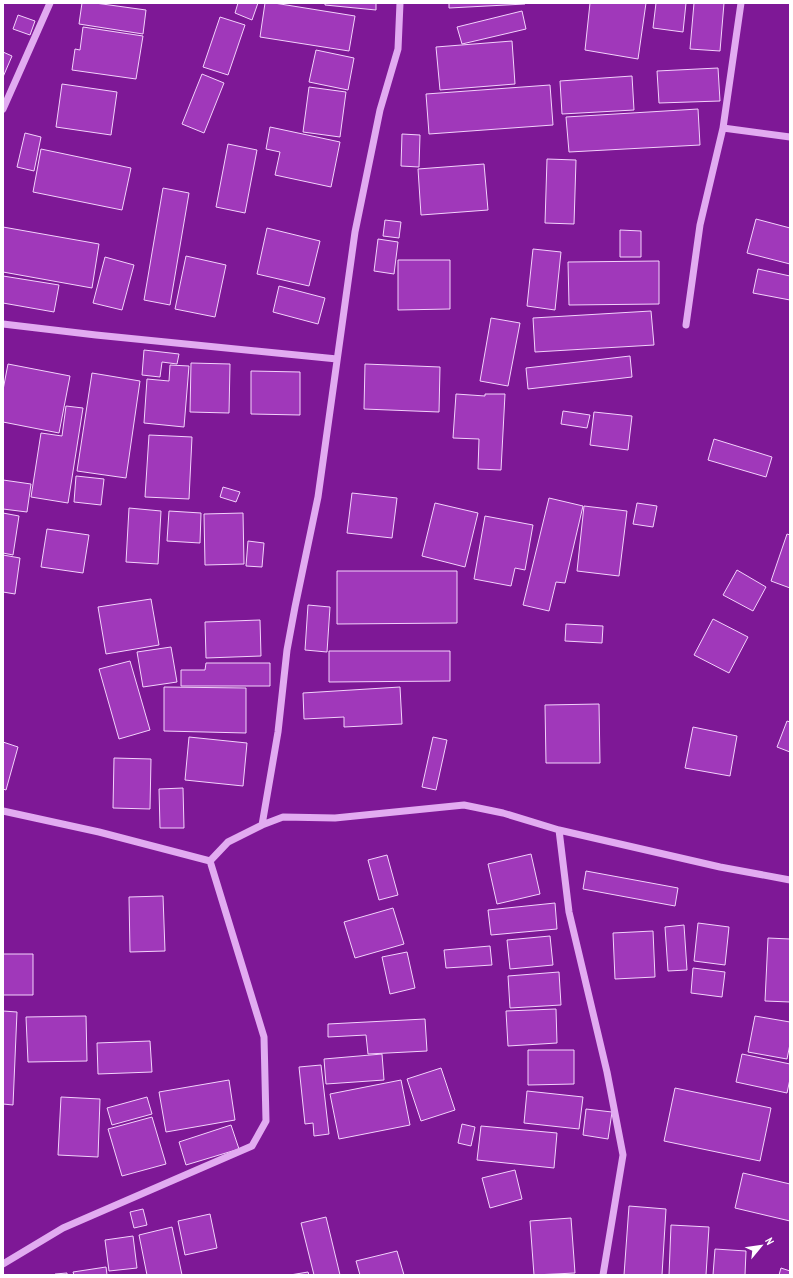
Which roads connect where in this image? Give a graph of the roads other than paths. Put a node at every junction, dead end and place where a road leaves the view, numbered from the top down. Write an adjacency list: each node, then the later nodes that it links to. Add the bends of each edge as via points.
1 (50, 3): 4 (street)
2 (400, 3): 9 (street, via 398,49 380,110 355,232)
3 (741, 3): 5 (street)
4 (3, 109)
5 (723, 128): 6 (street); 8 (street, via 700,225)
6 (790, 137)
7 (3, 324): 9 (street)
8 (686, 325)
9 (337, 360): 11 (street, via 318,497 287,650 278,732)
10 (3, 811): 13 (street)
11 (262, 825): 12 (street, via 283,817 335,818 464,805); 13 (street, via 228,842)
12 (559, 830): 14 (street, via 720,867); 16 (street, via 569,912 607,1072 623,1155)
13 (210, 860): 15 (street, via 264,1037 266,1121 252,1146 63,1228)
14 (790, 880)
15 (3, 1264)
16 (603, 1275)

